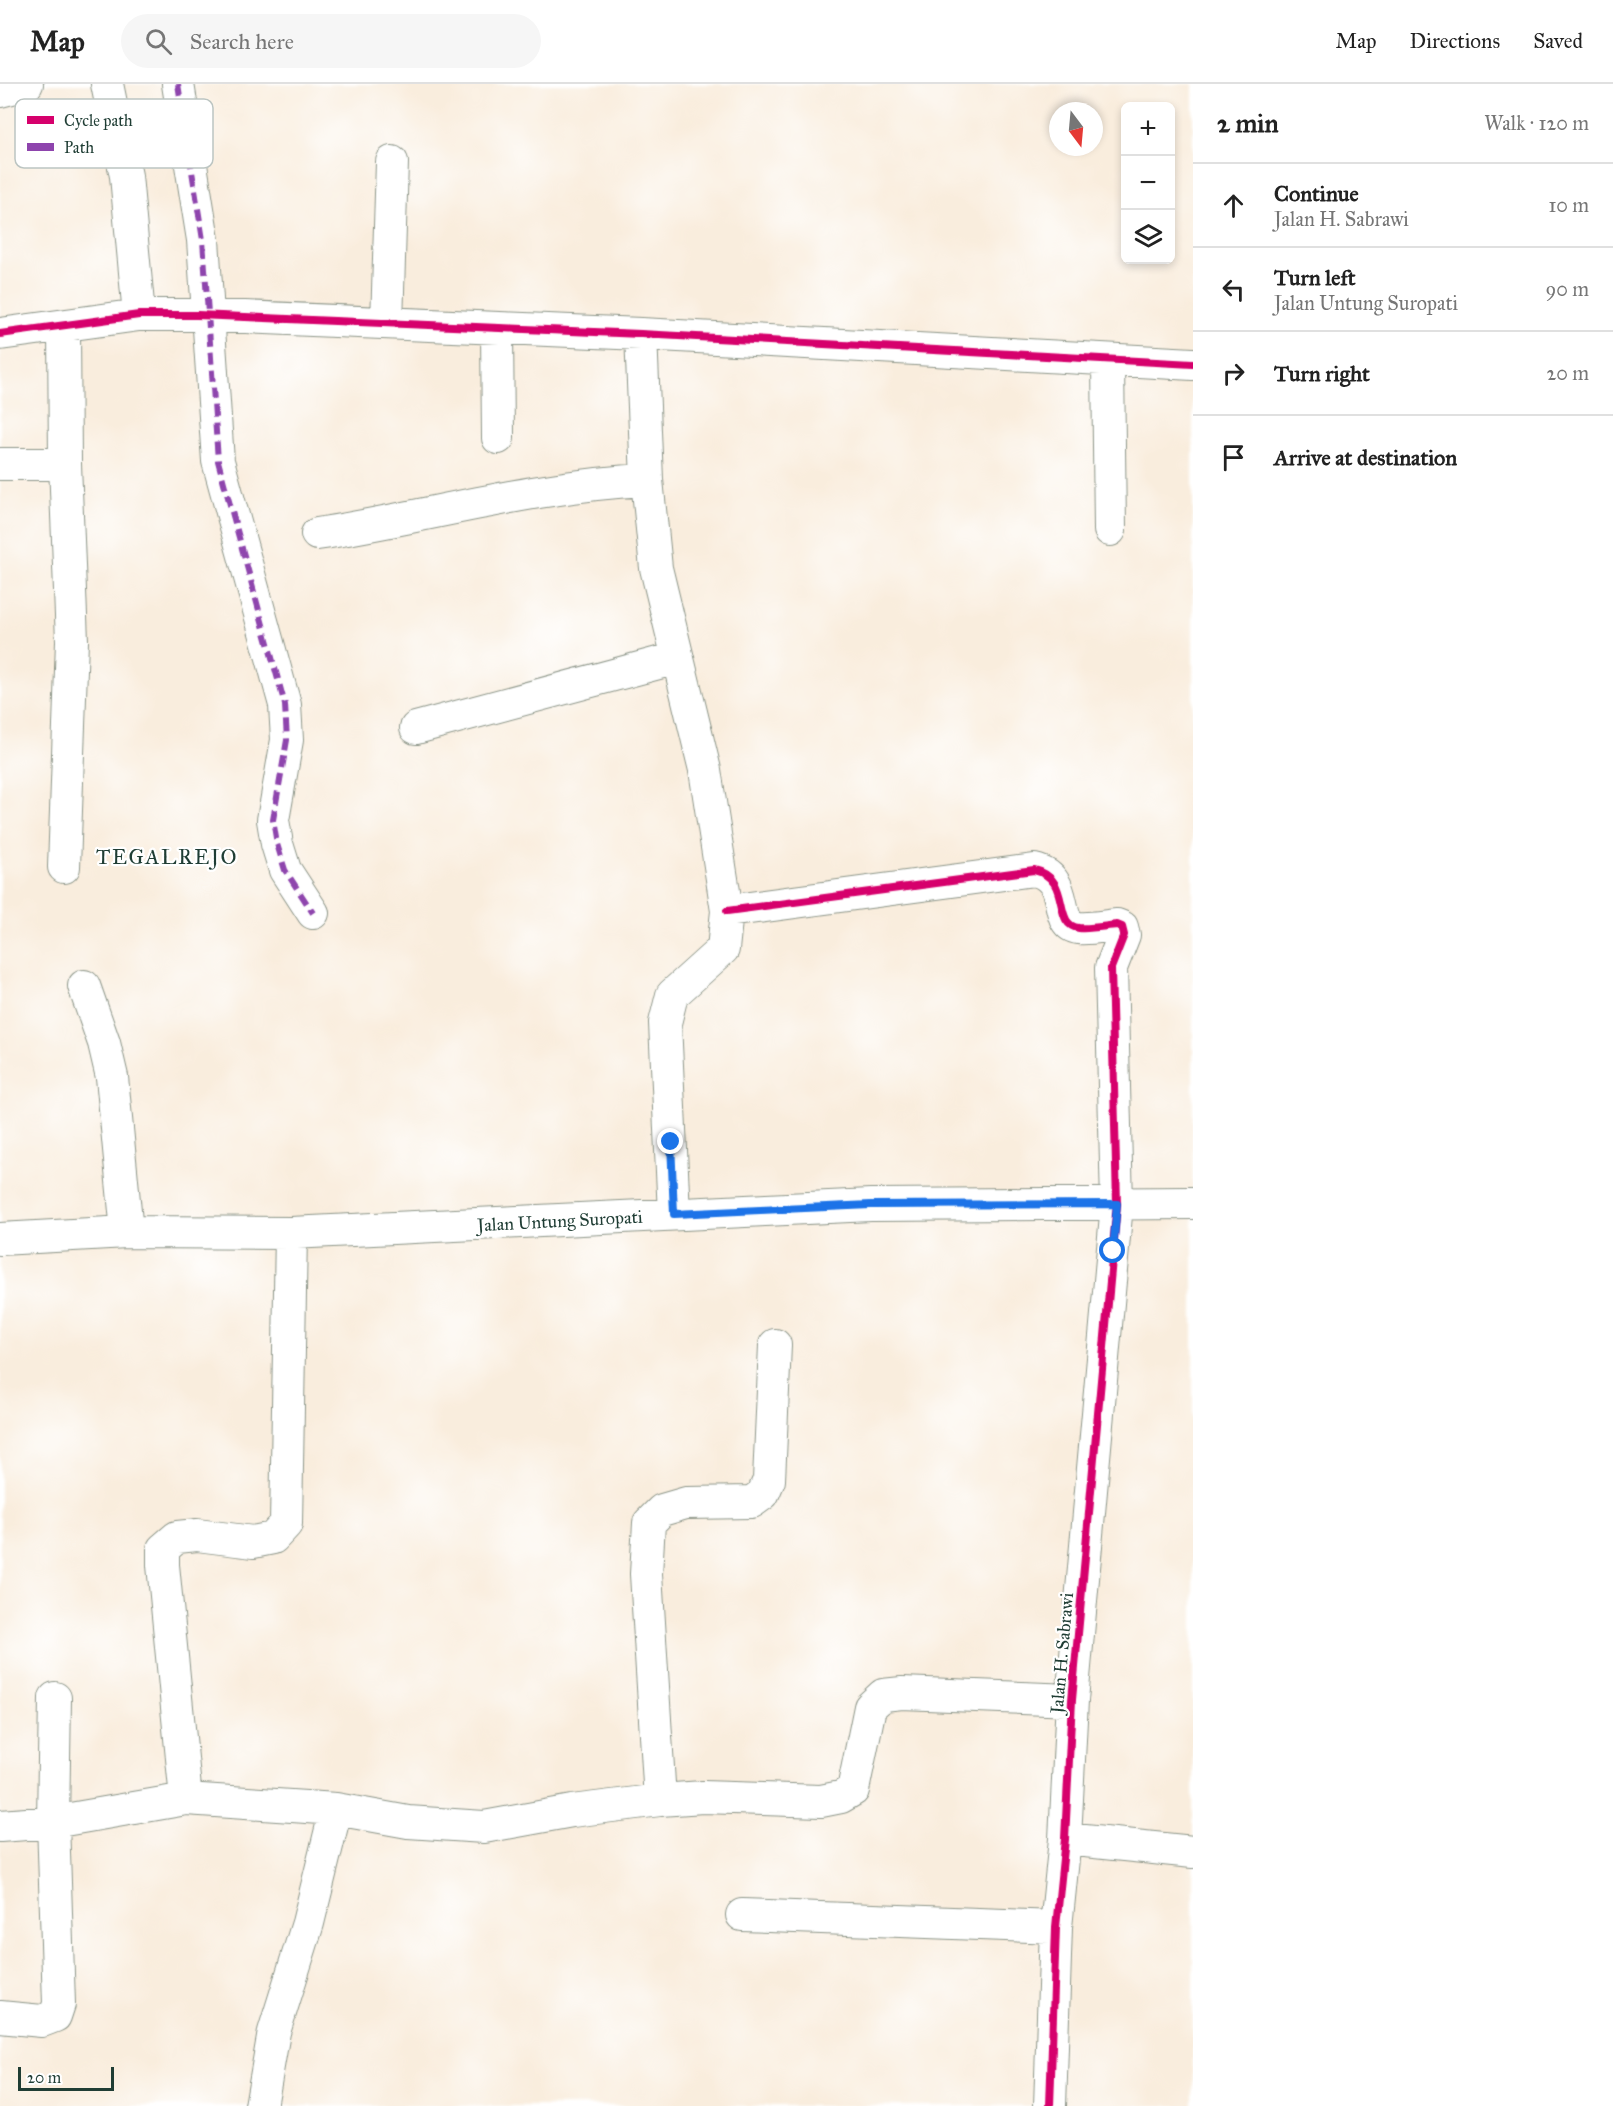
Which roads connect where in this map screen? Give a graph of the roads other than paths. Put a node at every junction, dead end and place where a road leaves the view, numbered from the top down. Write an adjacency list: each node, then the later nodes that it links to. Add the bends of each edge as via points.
1 (27, 84): 4 (street)
2 (107, 84): 5 (street)
3 (178, 84): 6 (street)
4 (0, 91)
5 (110, 99)
6 (181, 99)
7 (392, 162): 12 (street)
8 (124, 168): 10 (street)
9 (193, 168): 11 (street)
10 (147, 315): 11 (street); 13 (street)
11 (203, 315): 12 (street); 29 (street, via 218,461 285,705 287,740 273,820 276,844 285,870)
12 (387, 323): 14 (street)
13 (64, 327): 15 (street); 21 (street)
14 (497, 329): 16 (street); 19 (street)
15 (0, 334)
16 (641, 334): 17 (street); 22 (street)
17 (1108, 361): 18 (street); 23 (street)
18 (1193, 364)
19 (498, 438)
20 (0, 464): 21 (street)
21 (65, 464): 27 (street, via 72,642)
22 (647, 480): 24 (street, via 510,497); 25 (street, via 656,568)
23 (1110, 530)
24 (318, 534)
25 (677, 658): 26 (street); 28 (street, via 705,770 720,881)
26 (416, 728)
27 (64, 867)
28 (728, 911): 32 (street, Jalan H. Sabrawi, via 1034,870 1047,872 1056,882 1070,925 1122,927 1124,935 1111,968); 33 (street, via 723,949 672,995 665,1023)
29 (313, 913)
30 (84, 986): 34 (street, via 112,1077)
31 (1193, 1203): 32 (street, Jalan Untung Suropati)
32 (1117, 1204): 33 (street, Jalan Untung Suropati, via 883,1205); 39 (street, Jalan H. Sabrawi)
33 (674, 1214): 35 (street, Jalan Untung Suropati)
34 (127, 1232): 35 (street, Jalan Untung Suropati); 36 (street, Jalan Untung Suropati)
35 (291, 1233): 40 (street, via 286,1524 273,1538 252,1542 197,1535 177,1538 163,1549)
36 (0, 1239)
37 (775, 1345): 41 (street, via 769,1480 763,1494 752,1502 686,1503 662,1510 649,1523 646,1574)
38 (55, 1698): 43 (street)
39 (1072, 1700): 41 (street, via 884,1695 870,1707 853,1790 841,1797 821,1801 703,1797); 45 (street, Jalan H. Sabrawi)
40 (186, 1799): 42 (street); 43 (street)
41 (660, 1800): 42 (street, via 572,1810 484,1827 408,1822)
42 (343, 1811): 50 (street, via 274,2032)
43 (53, 1822): 44 (street); 49 (street, via 59,2004 55,2016 42,2020)
44 (0, 1826)
45 (1065, 1839): 46 (street); 48 (street, Jalan H. Sabrawi)
46 (1193, 1852)
47 (742, 1915): 48 (street)
48 (1056, 1927): 51 (street, Jalan H. Sabrawi)
49 (0, 2017)
50 (261, 2106)
51 (1050, 2106)

